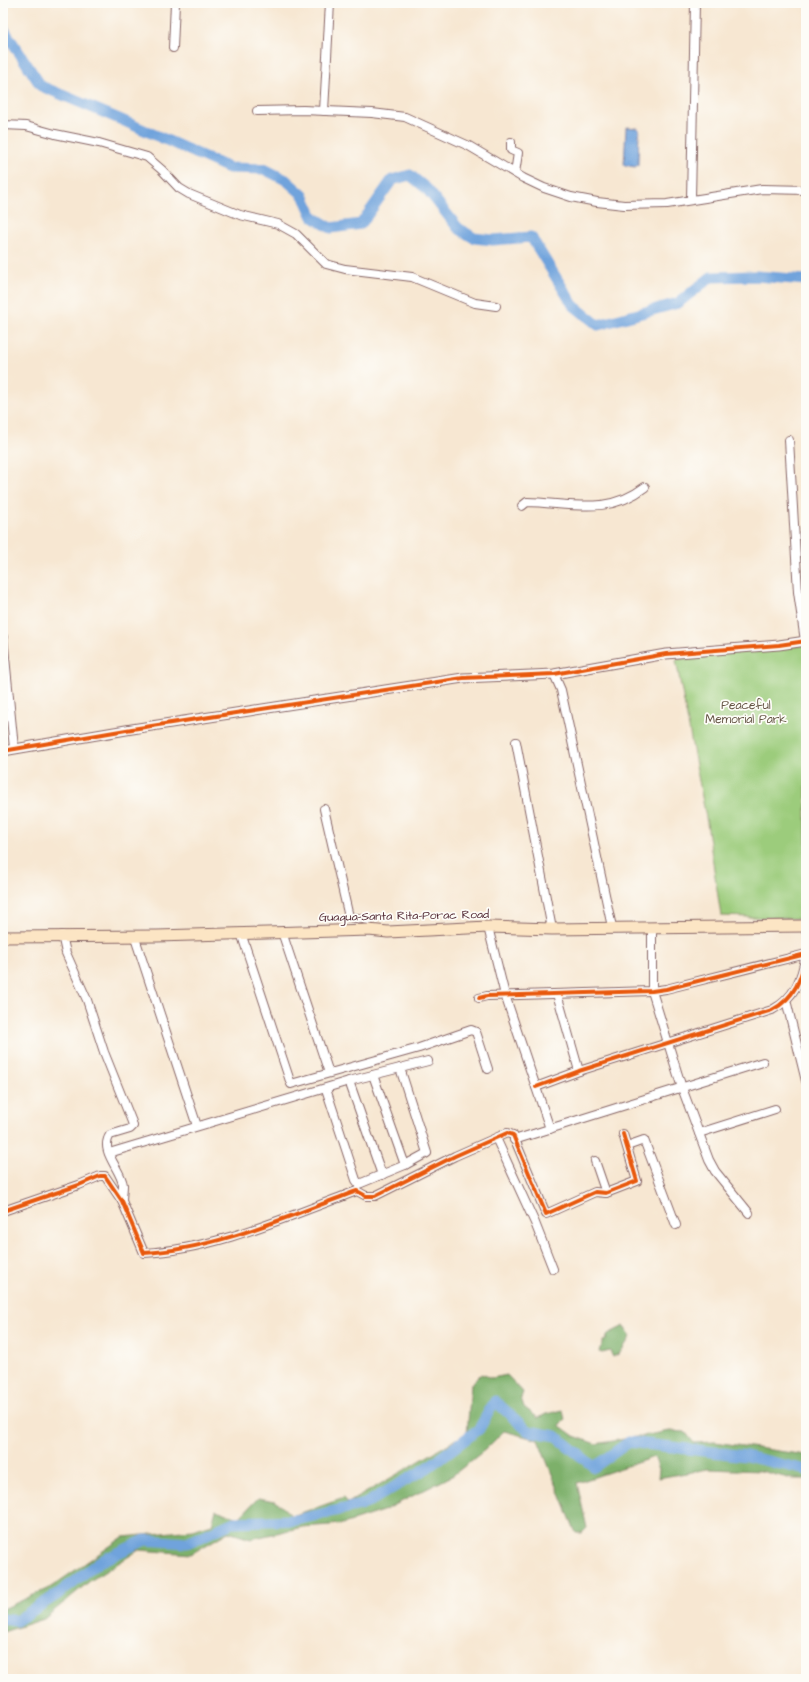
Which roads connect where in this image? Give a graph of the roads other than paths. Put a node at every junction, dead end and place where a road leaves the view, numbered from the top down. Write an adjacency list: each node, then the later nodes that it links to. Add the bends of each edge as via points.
1 (175, 3): 4 (street)
2 (330, 3): 6 (street)
3 (695, 3): 11 (street)
4 (173, 48)
5 (257, 111): 6 (street)
6 (324, 112): 9 (street, via 405,117 469,146)
7 (3, 125): 12 (street, via 26,126 147,157 179,188 189,194 240,215 278,224 296,234 326,264 345,269 412,277 475,303)
8 (511, 142): 9 (street, via 511,150 518,153)
9 (515, 173): 11 (street, via 551,190 597,202 624,205 660,204)
10 (806, 190): 11 (street, via 762,189)
11 (691, 199)
12 (496, 306)
13 (788, 440): 17 (street, via 798,592)
14 (645, 487): 15 (street, via 632,497 611,504 568,506 527,502)
15 (522, 506)
16 (3, 637): 19 (street)
17 (806, 641): 18 (street, via 666,654)
18 (554, 674): 21 (street, via 464,678); 27 (street, via 561,690)
19 (7, 706): 21 (street)
20 (516, 742): 29 (street)
21 (14, 748): 22 (street)
22 (3, 751)
23 (324, 809): 24 (street, via 349,917)
24 (370, 920)
25 (806, 926): 28 (main road, Guagua-Santa Rita-Porac Road)
26 (488, 927): 29 (main road, Guagua-Santa Rita-Porac Road); 30 (main road, Guagua-Santa Rita-Porac Road, via 388,932); 37 (street)
27 (612, 927): 28 (main road, Guagua-Santa Rita-Porac Road); 29 (main road, Guagua-Santa Rita-Porac Road)
28 (652, 928): 35 (street)
29 (552, 929)
30 (282, 932): 31 (main road, Guagua-Santa Rita-Porac Road); 46 (street)
31 (241, 933): 33 (main road, Guagua-Santa Rita-Porac Road); 46 (street, via 291,1084)
32 (62, 935): 33 (main road, Guagua-Santa Rita-Porac Road); 34 (main road, Guagua-Santa Rita-Porac Road); 61 (street, via 133,1126 110,1135)
33 (134, 935): 54 (street)
34 (3, 937)
35 (652, 990): 36 (street); 39 (street, via 666,989 806,954 800,981); 40 (street)
36 (558, 994): 37 (street); 45 (street)
37 (505, 995): 38 (street); 50 (street)
38 (479, 998)
39 (786, 1000): 40 (street, via 764,1013); 48 (street)
40 (668, 1043): 45 (street); 51 (street)
41 (428, 1061): 43 (street)
42 (763, 1062): 51 (street)
43 (400, 1068): 47 (street); 63 (street, via 428,1150 426,1154)
44 (488, 1069): 46 (street, via 474,1030)
45 (579, 1071): 50 (street)
46 (329, 1072)
47 (373, 1075): 49 (street); 63 (street)
48 (806, 1081)
49 (349, 1082): 52 (street); 65 (street)
50 (536, 1087): 55 (street)
51 (682, 1088): 55 (street); 56 (street)
52 (326, 1089): 54 (street); 65 (street, via 357,1183 362,1184)
53 (775, 1109): 56 (street)
54 (197, 1126): 61 (street)
55 (550, 1129): 59 (street)
56 (699, 1133): 70 (street, via 714,1171)
57 (623, 1134): 60 (street)
58 (496, 1138): 59 (street, via 511,1134); 68 (street, via 375,1196 366,1196 357,1191 275,1223 169,1252 144,1253); 72 (street)
59 (514, 1140): 67 (street, via 546,1214 595,1192)
60 (627, 1146): 67 (street, via 637,1181); 71 (street, via 644,1140)
61 (109, 1153): 64 (street)
62 (595, 1161): 67 (street)
63 (405, 1165): 65 (street)
64 (119, 1174): 66 (street); 68 (street, via 123,1184)
65 (382, 1175)
66 (109, 1182): 68 (street); 69 (street, via 105,1176 100,1176)
67 (606, 1193)
68 (122, 1201)
69 (3, 1211)
70 (749, 1214)
71 (676, 1226)
72 (554, 1269)

